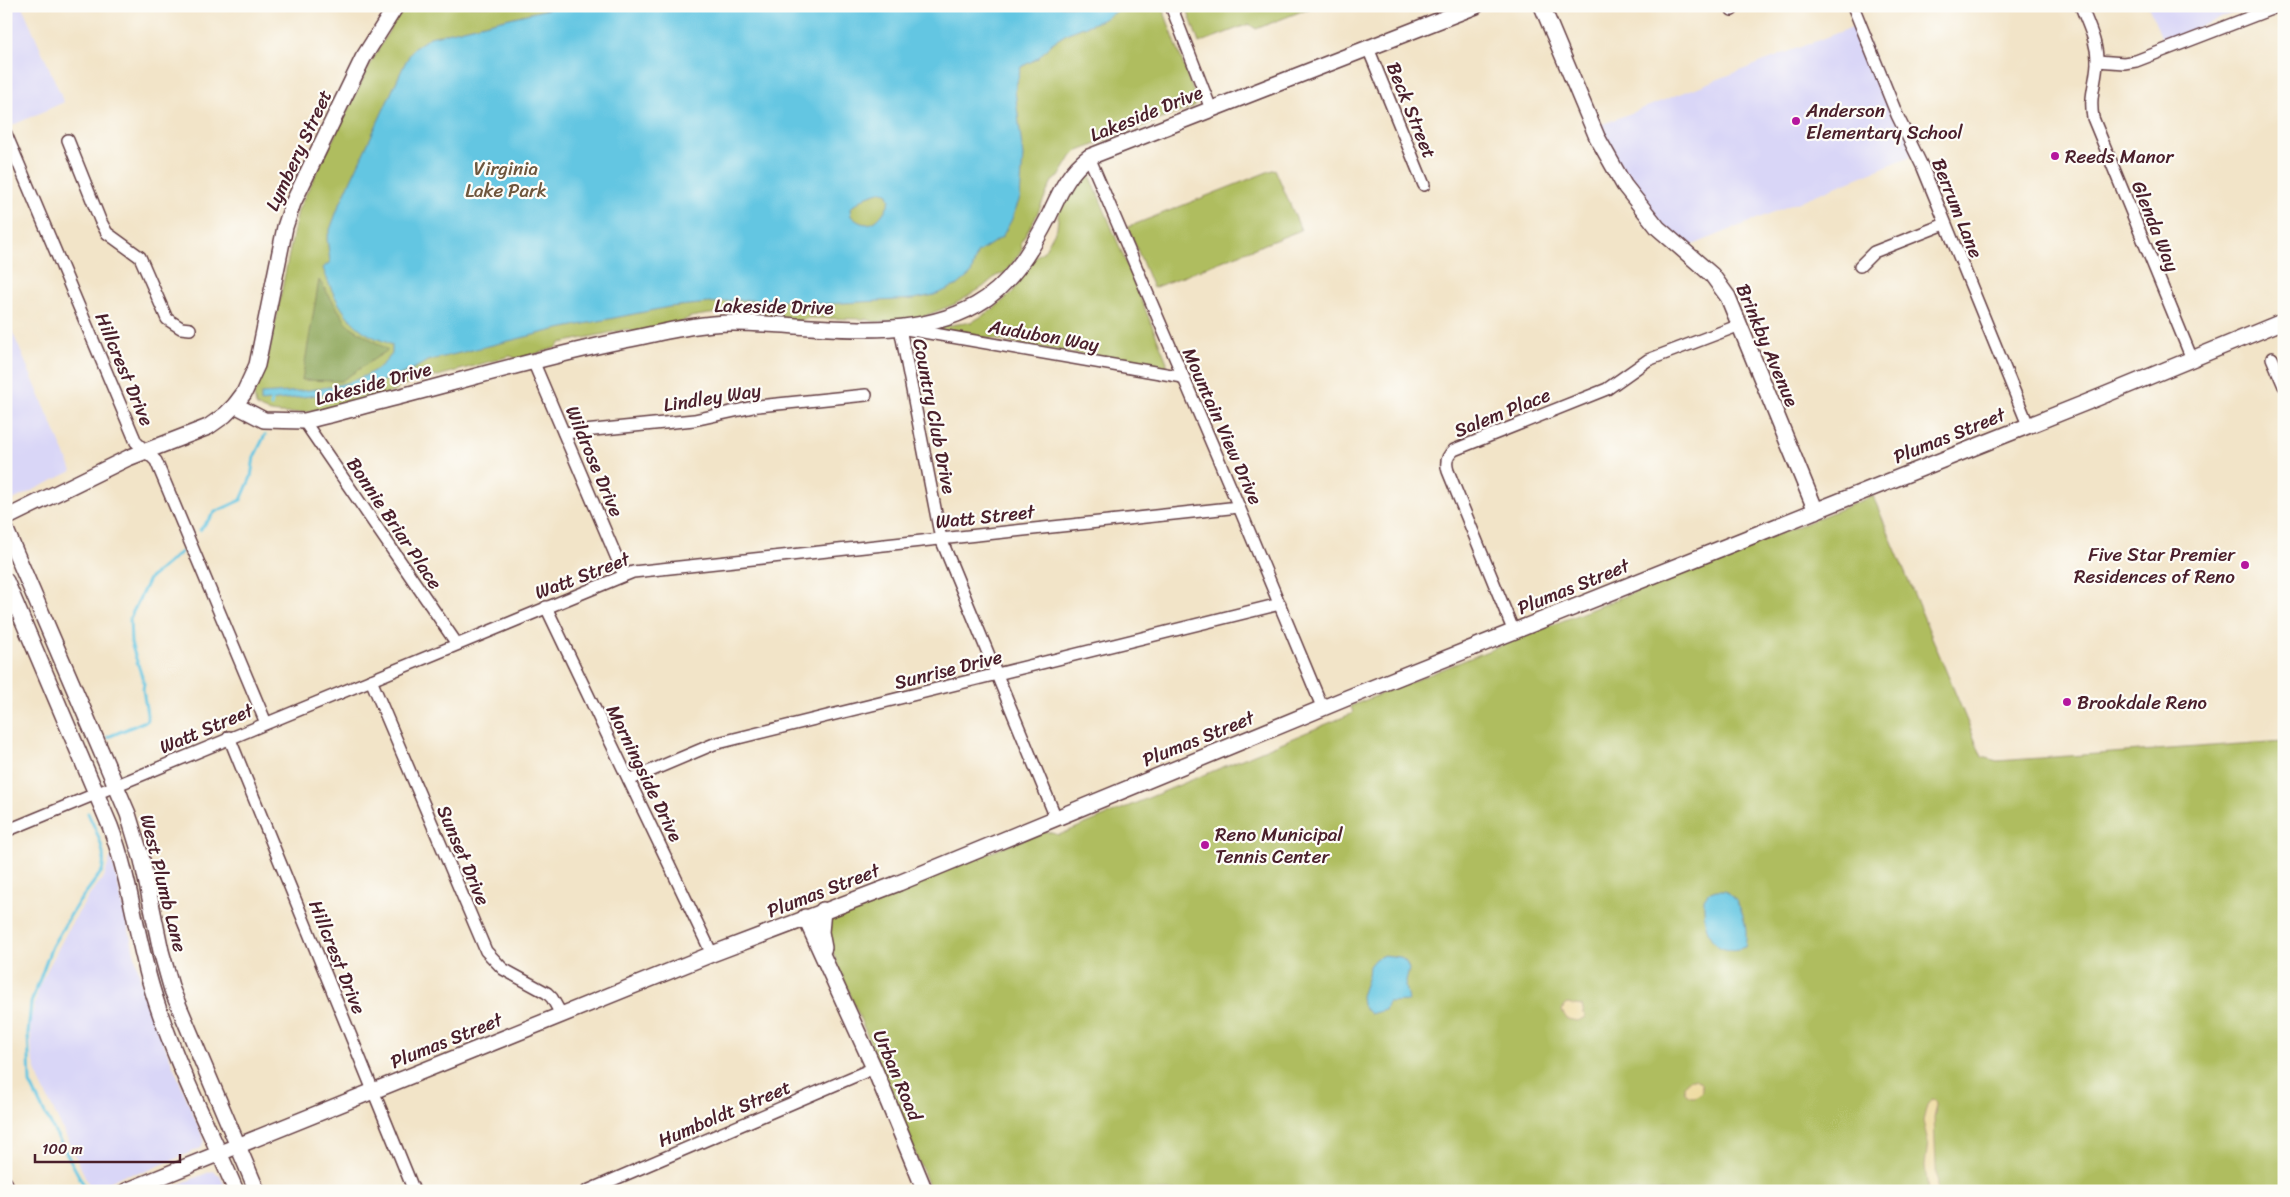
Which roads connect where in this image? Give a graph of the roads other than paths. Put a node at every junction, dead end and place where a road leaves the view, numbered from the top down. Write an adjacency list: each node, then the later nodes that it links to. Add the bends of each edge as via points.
1 (396, 6): 27 (main road, Lymbery Street, via 363,58 292,203 257,365)
2 (1171, 6): 10 (street)
3 (1476, 6): 8 (main road, Lakeside Drive)
4 (1542, 6): 18 (main road, Brinkby Avenue, via 1611,164 1658,228 1720,285)
5 (1853, 6): 15 (street, Berrum Lane)
6 (2081, 6): 9 (street, via 2094,38)
7 (2280, 6): 9 (street, via 2136,61)
8 (1368, 48): 10 (main road, Lakeside Drive); 14 (street, Beck Street)
9 (2097, 61): 22 (street, Glenda Way, via 2091,106 2093,118)
10 (1211, 109): 13 (main road, Lakeside Drive)
11 (6, 134): 31 (street, Hillcrest Drive, via 136,441)
12 (68, 140): 20 (street, via 107,233 140,257 166,319 181,328)
13 (1089, 157): 19 (main road, Lakeside Drive, via 1067,180 1033,245 1001,286 978,304 957,314); 24 (street, Mountain View Drive)
14 (1424, 185)
15 (1945, 224): 16 (street, via 1874,252); 29 (street, Berrum Lane)
16 (1860, 266)
17 (2284, 321): 22 (main road, Plumas Street)
18 (1740, 325): 33 (main road, Brinkby Avenue); 41 (street, Salem Place, via 1648,360 1607,389 1449,454 1448,471)
19 (900, 328): 23 (main road, Lakeside Drive, via 708,324); 24 (street, Audubon Way); 36 (street, Country Club Drive)
20 (190, 329)
21 (2272, 358): 25 (street)
22 (2192, 359): 29 (main road, Plumas Street)
23 (534, 361): 28 (main road, Lakeside Drive); 30 (street, Wildrose Drive)
24 (1182, 377): 32 (street, Mountain View Drive)
25 (2284, 386)
26 (866, 395): 30 (street, Lindley Way, via 758,406 694,420)
27 (235, 406): 28 (main road, Lakeside Drive, via 264,420); 31 (main road, via 208,427)
28 (304, 421): 42 (street, Bonnie Briar Place)
29 (2028, 425): 33 (main road, Plumas Street)
30 (564, 434): 37 (street, Wildrose Drive)
31 (145, 450): 34 (main road); 46 (street, Hillcrest Drive, via 156,461)
32 (1239, 507): 36 (street, Watt Street); 39 (street, Mountain View Drive)
33 (1816, 511): 41 (main road, Plumas Street)
34 (6, 518)
35 (6, 530): 49 (main road, West Plumb Lane)
36 (941, 539): 37 (street, Watt Street); 43 (street, Country Club Drive)
37 (624, 575): 40 (street, Watt Street)
38 (6, 581): 50 (main road, West Plumb Lane)
39 (1280, 604): 43 (street, Sunrise Drive); 45 (street, Mountain View Drive)
40 (546, 607): 42 (street, Watt Street); 48 (street, Morningside Drive)
41 (1514, 632): 45 (main road, Plumas Street)
42 (458, 644): 44 (street, Watt Street)
43 (998, 674): 48 (street, Sunrise Drive, via 714,744); 51 (street, Country Club Drive)
44 (371, 680): 46 (street, Watt Street); 57 (street, Sunset Drive, via 486,951 503,969 547,993)
45 (1323, 709): 51 (main road, Plumas Street)
46 (266, 722): 47 (street, Watt Street)
47 (229, 737): 49 (street, Watt Street); 59 (street, Hillcrest Drive)
48 (629, 780): 55 (street, Morningside Drive)
49 (116, 785): 50 (street, Watt Street); 60 (main road, West Plumb Lane, via 136,838 172,990)
50 (97, 793): 52 (street, Watt Street); 61 (main road, West Plumb Lane, via 123,864 154,996)
51 (1056, 818): 53 (main road, Plumas Street)
52 (6, 831)
53 (823, 910): 54 (main road, Plumas Street); 56 (main road, Urban Road, via 822,937)
54 (805, 917): 55 (main road, Plumas Street); 56 (main road, Urban Road)
55 (712, 954): 57 (main road, Plumas Street)
56 (833, 976): 58 (main road, Urban Road)
57 (561, 1014): 59 (main road, Plumas Street)
58 (874, 1068): 63 (street, Humboldt Street); 70 (main road, Urban Road)
59 (373, 1092): 60 (main road, Plumas Street); 68 (street, Hillcrest Drive)
60 (238, 1147): 61 (main road, Plumas Street); 67 (main road, West Plumb Lane)
61 (220, 1153): 65 (main road, Plumas Street); 66 (main road, West Plumb Lane)
62 (6, 1182): 64 (street)
63 (601, 1188): 69 (street, Humboldt Street)
64 (10, 1191)
65 (126, 1191)
66 (236, 1191)
67 (257, 1191)
68 (414, 1191)
69 (587, 1191)
70 (925, 1191)

